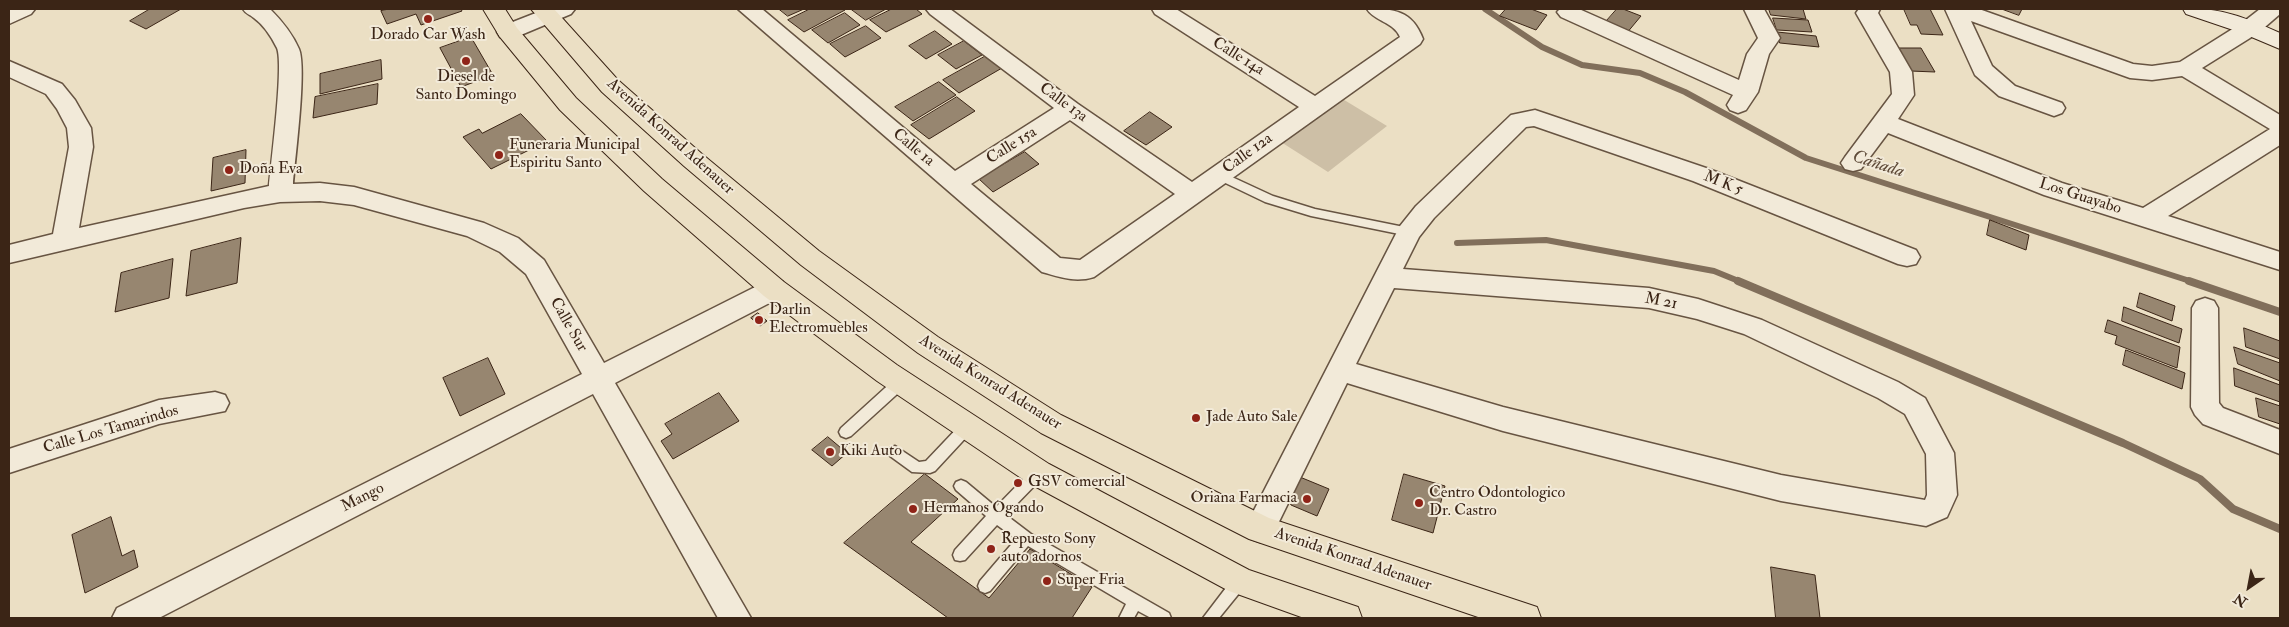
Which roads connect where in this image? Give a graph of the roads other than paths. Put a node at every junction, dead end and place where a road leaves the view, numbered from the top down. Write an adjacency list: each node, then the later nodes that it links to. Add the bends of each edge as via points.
1 (24, 9): 15 (street)
2 (253, 9): 30 (street, via 262,12 277,29 289,51)
3 (494, 9): 17 (main road)
4 (749, 9): 29 (street, Calle 1a)
5 (937, 9): 23 (street, Calle 13a)
6 (1162, 9): 21 (street, Calle 14a)
7 (1378, 9): 21 (street, Calle 12a, via 1404,24 1412,39)
8 (1754, 9): 14 (street, via 1769,38 1758,54 1743,99)
9 (1870, 9): 24 (street, via 1868,13 1901,72 1903,95)
10 (1957, 9): 20 (street, via 2130,72 2152,73); 22 (street, via 1983,70 2007,91)
11 (2194, 9): 16 (street)
12 (2273, 9): 16 (street)
13 (551, 11): 17 (street); 54 (main road, Avenida Konrad Adenauer, via 610,86 693,160 810,258 928,345 1051,424)
14 (1564, 16)
15 (9, 18)
16 (2250, 28): 18 (street); 20 (street)
17 (508, 32): 40 (main road, via 568,104 653,186)
18 (2280, 42)
19 (9, 68): 34 (street, via 54,89 79,128 81,147)
20 (2186, 68): 25 (street)
21 (1314, 106): 28 (street, Calle 12a)
22 (2054, 108)
23 (1070, 109): 29 (street, Calle 15a); 31 (street, Calle 13a)
24 (1883, 122): 27 (street); 32 (street, Los Guayabo, via 2030,181)
25 (2280, 125)
26 (2280, 134): 32 (street)
27 (1853, 163)
28 (1219, 175): 31 (street, Calle 12a); 33 (lane, via 1269,199 1366,225)
29 (954, 182): 38 (street, Calle 1a, via 1051,265 1067,270)
30 (280, 193): 34 (street); 43 (street, Calle Sur, via 320,192 354,196 475,229 509,244 535,267)
31 (1192, 194): 38 (street, Calle 12a)
32 (2146, 218): 37 (street, Los Guayabo)
33 (1409, 232): 36 (street, M K 5, via 1425,212 1519,121 1535,118 1701,175); 39 (street)
34 (64, 241): 35 (street)
35 (9, 254)
36 (1907, 257)
37 (2280, 261)
38 (1085, 270)
39 (1387, 278): 42 (street); 42 (street, M 21, via 1649,298 1698,309 1753,327 1888,390 1915,406 1940,453 1942,495 1938,508 1926,512 1781,488 1503,419)
40 (774, 289): 43 (street, Mango); 44 (main road)
41 (2205, 308): 48 (street, via 2205,407 2212,416)
42 (1340, 370): 54 (street)
43 (598, 378): 60 (street, Mango); 62 (street, Calle Sur)
44 (901, 382): 46 (main road); 47 (lane)
45 (215, 403): 50 (street, Calle Los Tamarindos, via 159,412)
46 (968, 426): 49 (lane, via 930,467 917,468); 51 (main road)
47 (846, 432)
48 (2280, 442)
49 (895, 452)
50 (9, 461)
51 (1038, 473): 53 (lane); 57 (main road)
52 (961, 486): 53 (lane)
53 (996, 516): 55 (lane); 56 (lane)
54 (1260, 529): 67 (main road, Avenida Konrad Adenauer)
55 (1026, 538): 58 (lane); 59 (lane)
56 (960, 555)
57 (1240, 581): 65 (lane); 66 (main road)
58 (985, 586)
59 (1136, 601): 63 (lane); 64 (lane)
60 (174, 608): 61 (street, Mango)
61 (128, 618)
62 (735, 618)
63 (1126, 618)
64 (1164, 618)
65 (1211, 618)
66 (1346, 618)
67 (1526, 618)

